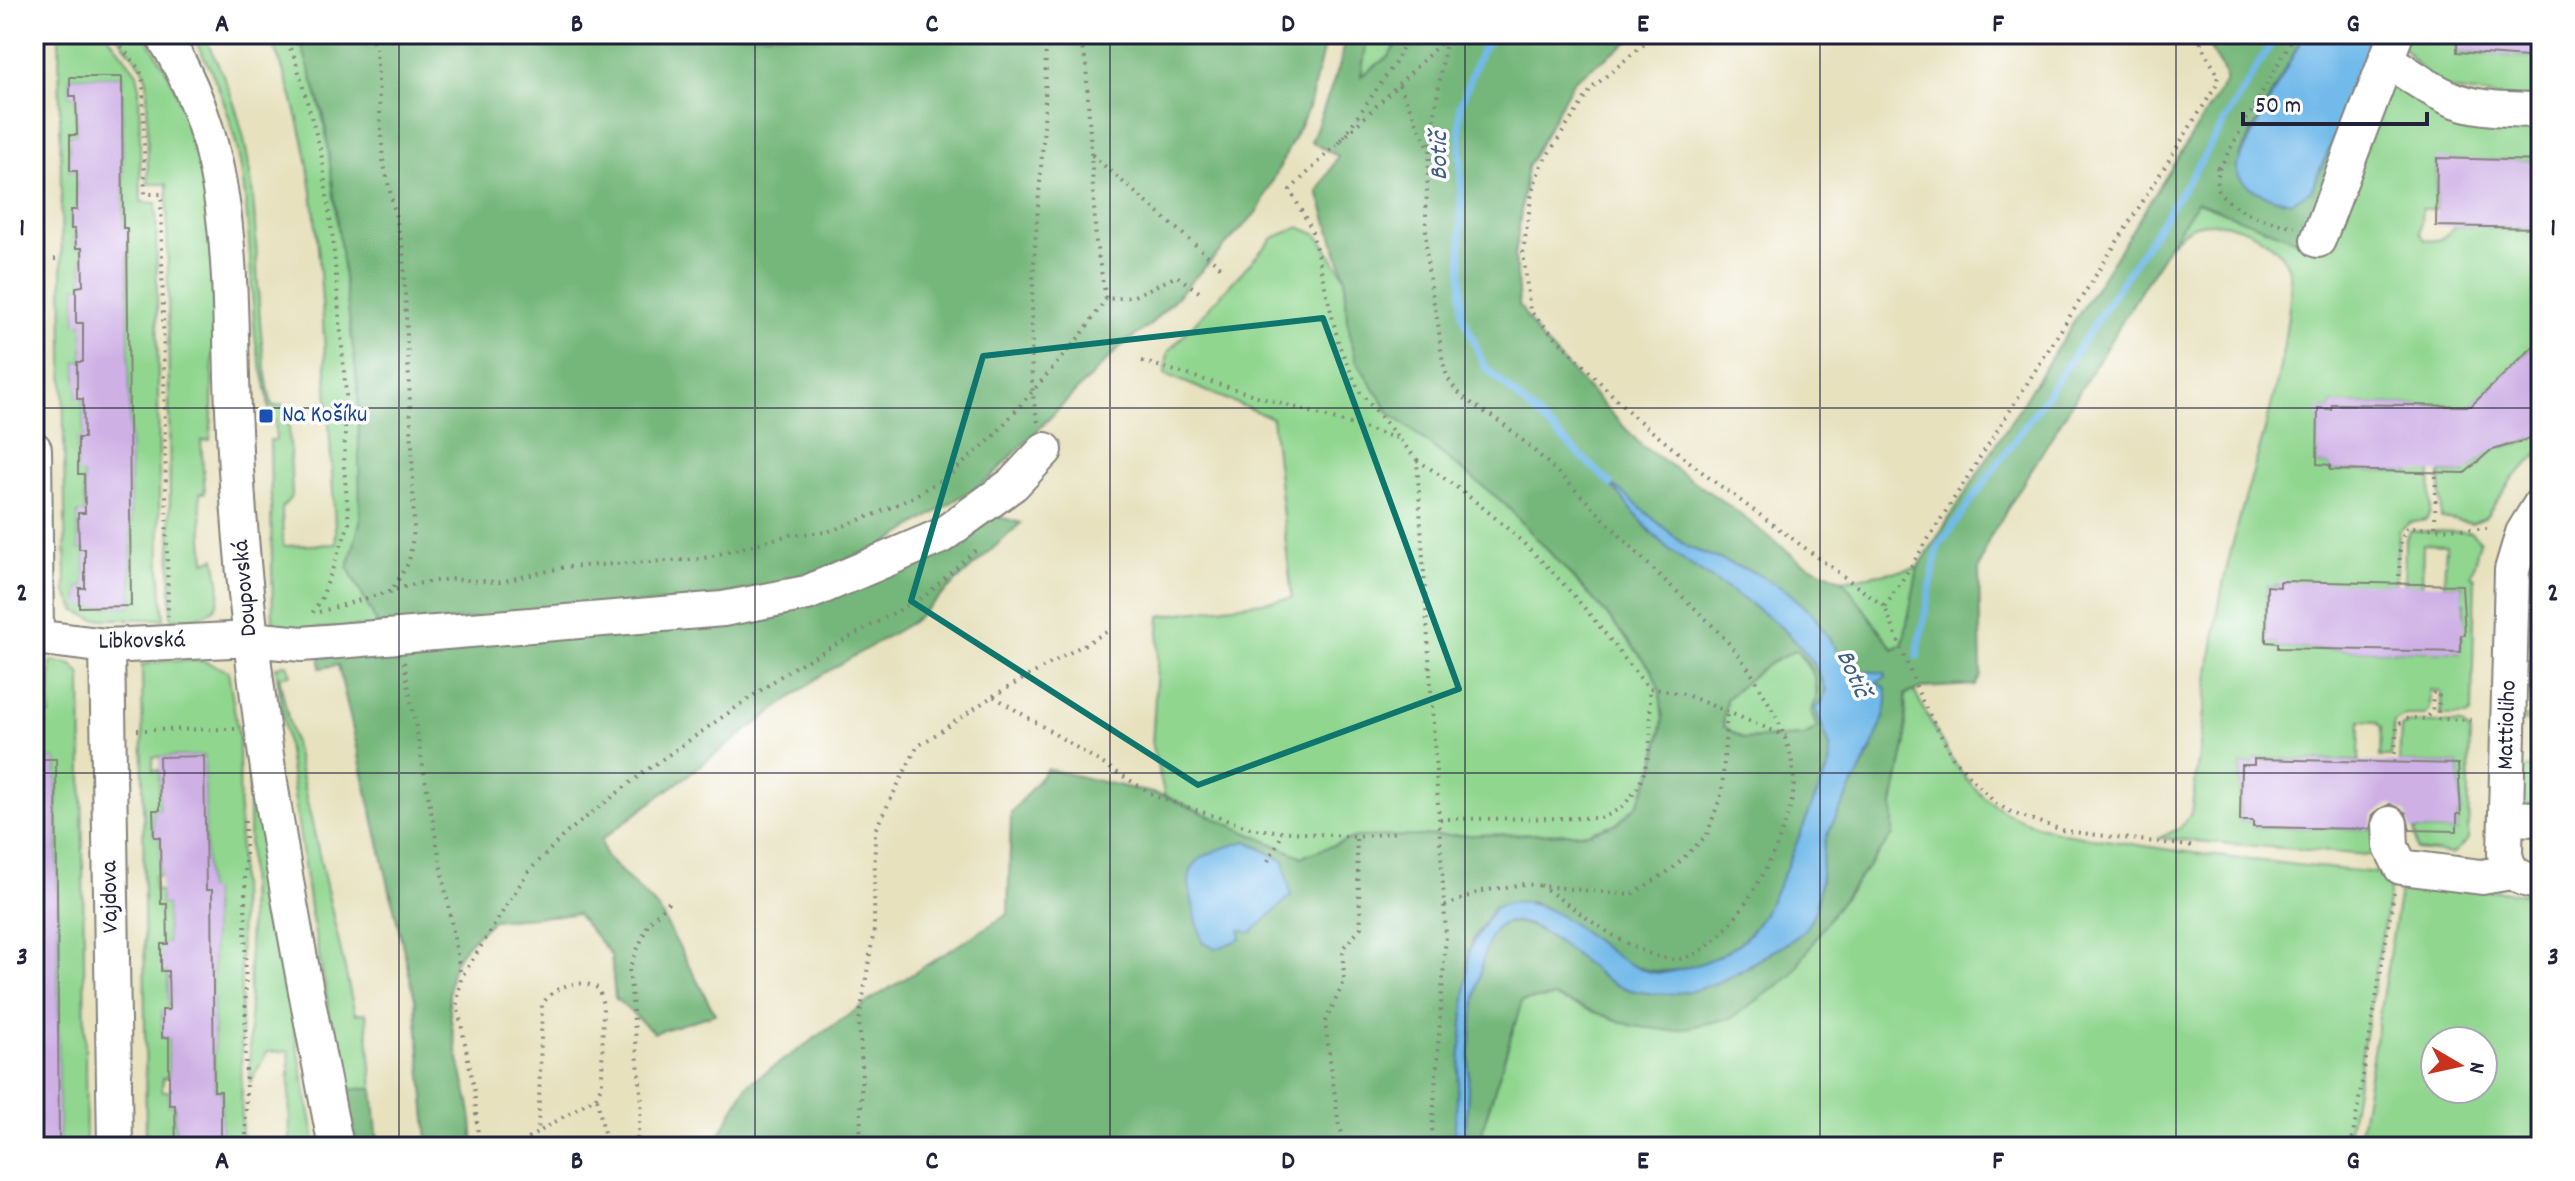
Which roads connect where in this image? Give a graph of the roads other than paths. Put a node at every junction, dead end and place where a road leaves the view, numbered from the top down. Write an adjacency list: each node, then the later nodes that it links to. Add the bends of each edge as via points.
1 (162, 34): 10 (street, Doupovská, via 199,102 217,159 235,470)
2 (2391, 46): 3 (street, via 2432,91 2467,107); 4 (street)
3 (2541, 110)
4 (2320, 232)
5 (34, 449): 9 (street)
6 (1045, 450): 10 (street, Libkovská, via 1013,484 941,536 807,593 723,609 302,644)
7 (2535, 523): 8 (street, Mattioliho, via 2514,560)
8 (2526, 613): 12 (street, Mattioliho)
9 (35, 636): 11 (street, Libkovská)
10 (251, 639): 11 (street, Libkovská); 17 (street, Doupovská, via 291,915)
11 (107, 646): 16 (street, Vajdova)
12 (2506, 818): 13 (street); 15 (street, Mattioliho, via 2505,853)
13 (2541, 819)
14 (2390, 824): 15 (street, via 2391,847 2401,867)
15 (2526, 877)
16 (115, 1147)
17 (336, 1147)

